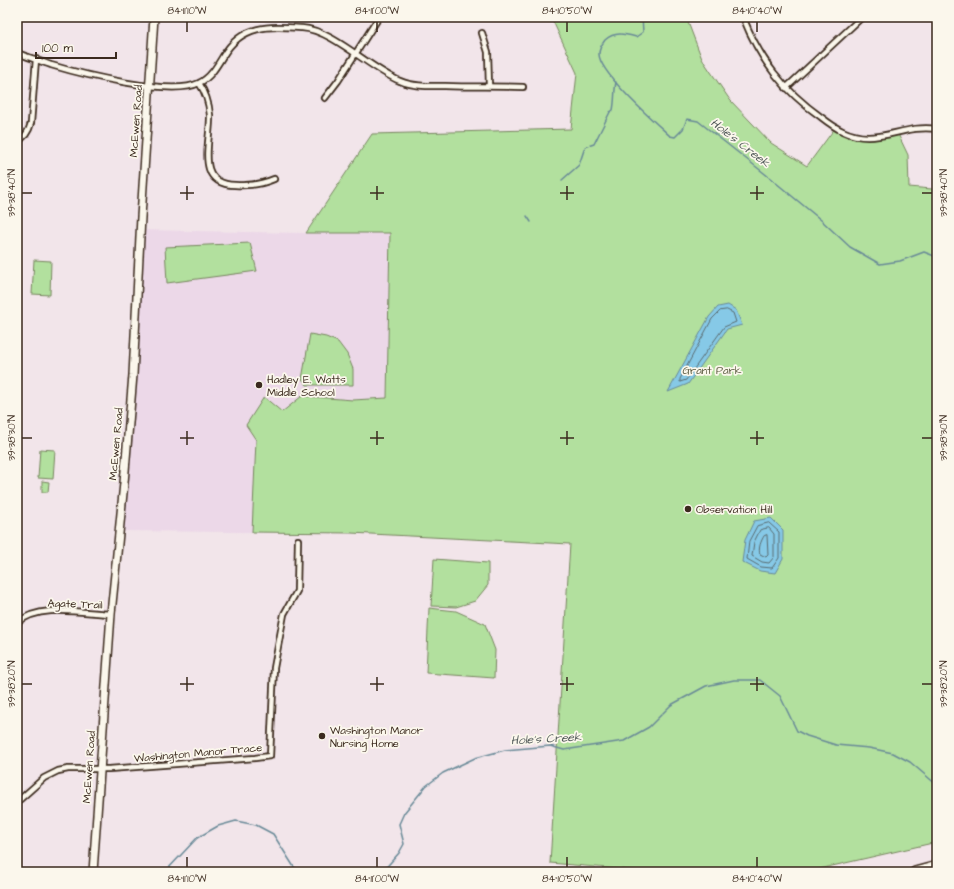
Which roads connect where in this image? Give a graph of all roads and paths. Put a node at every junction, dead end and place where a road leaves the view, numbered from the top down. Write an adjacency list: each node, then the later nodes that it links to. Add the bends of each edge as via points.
1 (154, 17): 10 (street, McEwen Road)
2 (379, 17): 7 (street)
3 (744, 17): 13 (street, via 756,46 772,72)
4 (862, 17): 13 (street)
5 (482, 33): 11 (street, via 488,52)
6 (17, 52): 8 (street)
7 (355, 54): 9 (street, via 315,30 259,28 238,38 212,73); 11 (street, via 394,78 412,85); 14 (street)
8 (36, 59): 10 (street, via 76,72); 16 (street, via 31,123 28,132)
9 (199, 83): 10 (street, via 177,88); 17 (street, via 209,109 207,164 213,177 226,185 251,186)
10 (150, 86): 19 (street, McEwen Road, via 133,375)
11 (489, 86): 12 (street)
12 (523, 87)
13 (786, 88): 15 (street, via 809,109 851,135 867,137 912,128)
14 (325, 98)
15 (937, 129)
16 (17, 141)
17 (274, 179)
18 (298, 540): 21 (street, Washington Manor Trace, via 297,591 284,614 274,668 270,756)
19 (111, 614): 20 (street, Agate Trail, via 45,611 28,615); 21 (street, McEwen Road)
20 (17, 623)
21 (99, 769): 22 (street, via 76,768 58,771 44,778); 24 (street, McEwen Road)
22 (17, 802)
23 (937, 866): 25 (highway)
24 (93, 872)
25 (915, 872)

